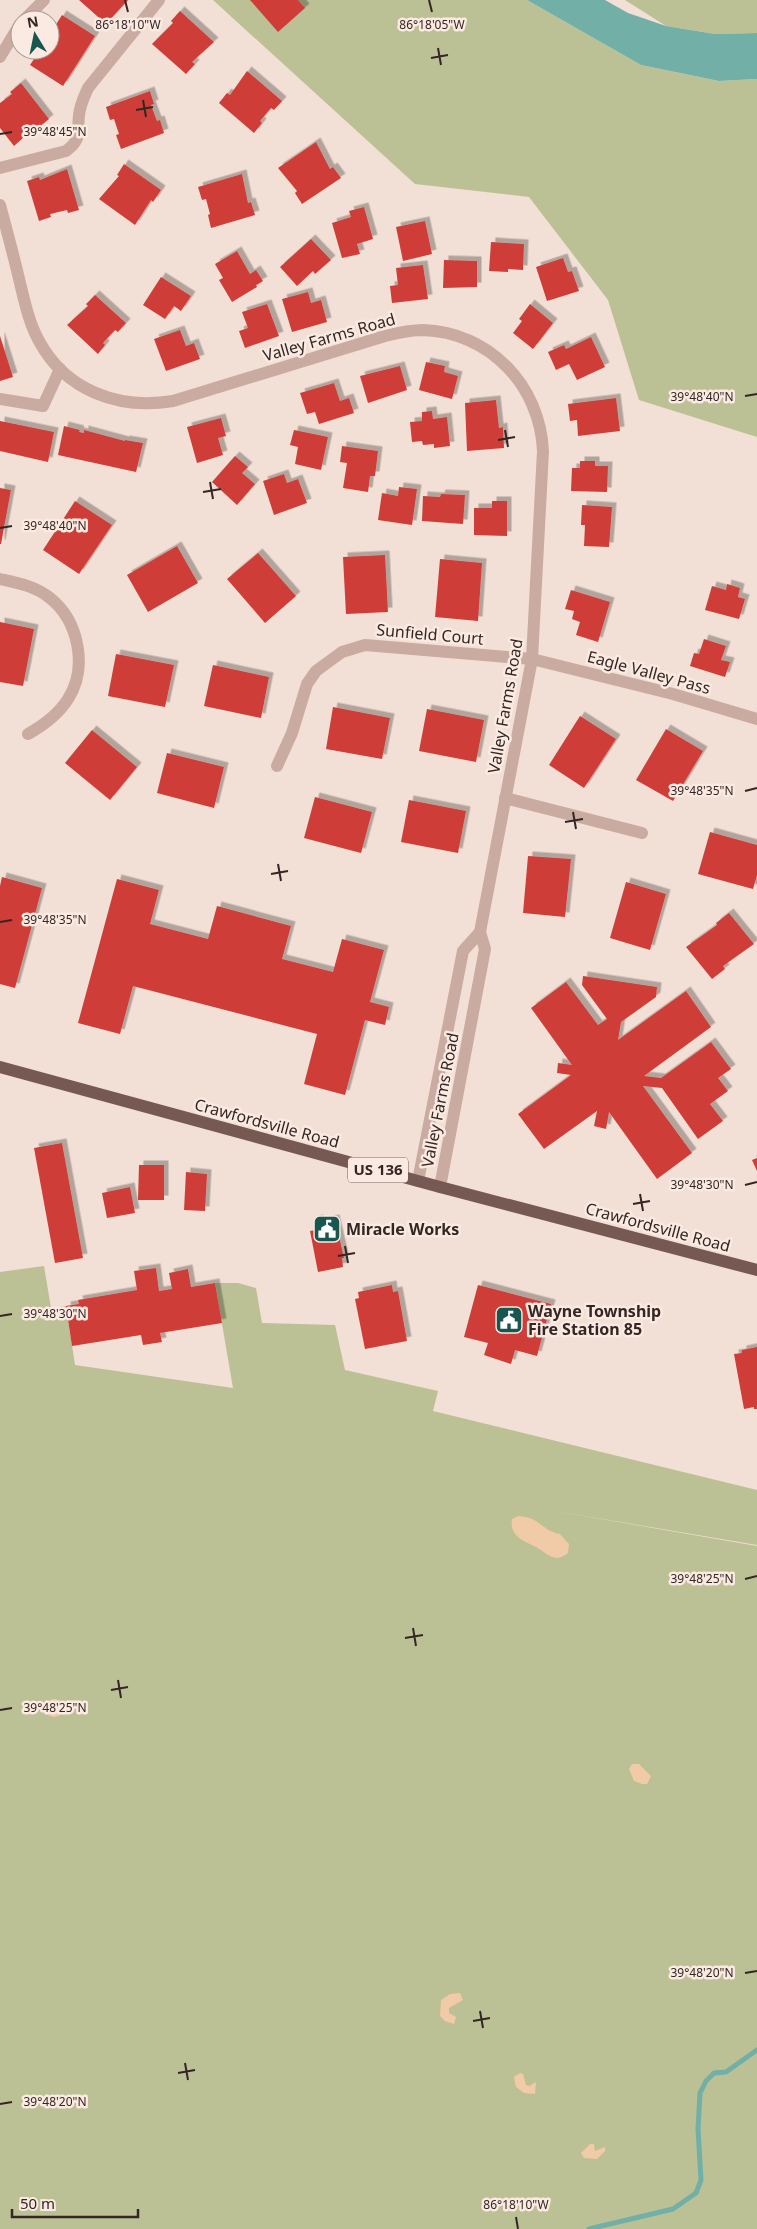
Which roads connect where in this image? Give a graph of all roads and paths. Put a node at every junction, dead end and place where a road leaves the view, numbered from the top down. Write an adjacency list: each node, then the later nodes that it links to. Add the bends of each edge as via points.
1 (44, 0): 3 (street)
2 (159, 0): 6 (street, via 88,88 81,104 75,144 66,151)
3 (34, 10)
4 (10, 40): 5 (street)
5 (0, 56)
6 (0, 168)
7 (0, 205): 8 (street, Valley Farms Road, via 31,323 39,342)
8 (60, 368): 9 (street, via 43,406); 11 (street, Valley Farms Road, via 93,392 124,403 156,404 400,332 425,330 449,334 486,349 511,371 525,390 538,418 543,442)
9 (0, 399)
10 (0, 579): 13 (street, via 31,587 51,598 66,616 78,645 77,677 68,699 54,717)
11 (532, 659): 12 (street, Eagle Valley Pass, via 673,694); 14 (street, Sunfield Court, via 381,645 365,645 342,652 322,665 307,684 292,733); 15 (street, Valley Farms Road)
12 (757, 719)
13 (28, 734)
14 (277, 766)
15 (506, 798): 16 (street); 17 (street, Valley Farms Road)
16 (642, 833)
17 (480, 932): 19 (street, Valley Farms Road, via 463,951); 20 (street, Valley Farms Road, via 485,949)
18 (0, 1067): 19 (main road, Crawfordsville Road / US 136)
19 (418, 1181): 20 (main road, Crawfordsville Road / US 136)
20 (440, 1187): 21 (main road, Crawfordsville Road / US 136)
21 (757, 1270)

